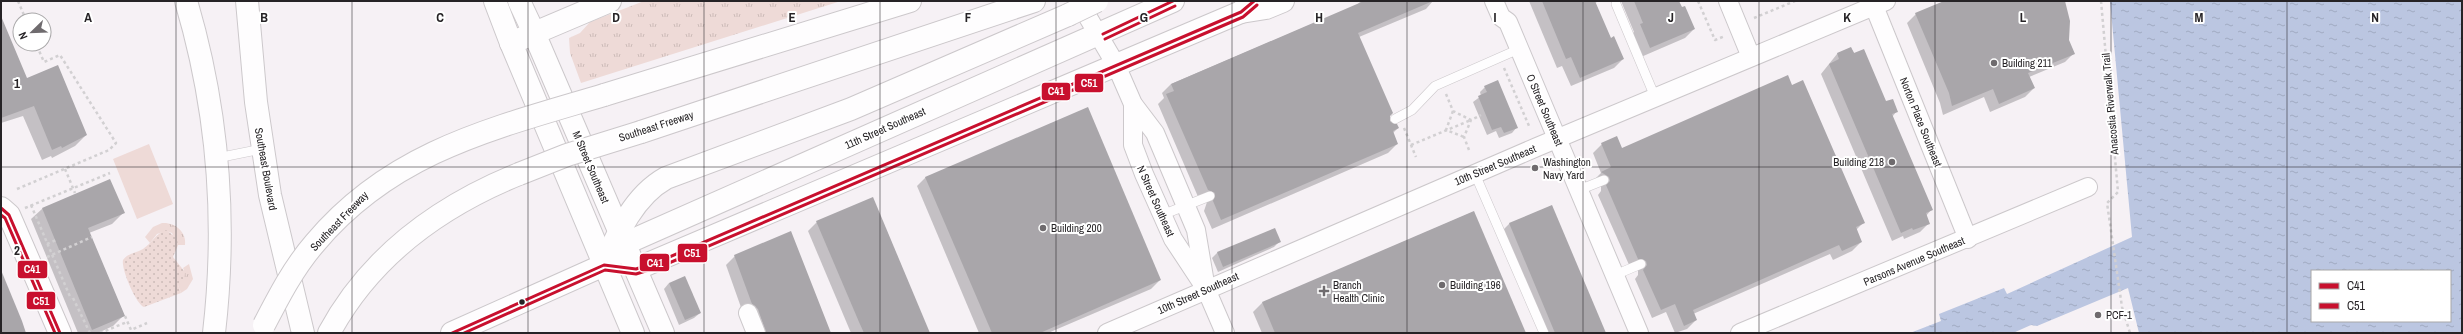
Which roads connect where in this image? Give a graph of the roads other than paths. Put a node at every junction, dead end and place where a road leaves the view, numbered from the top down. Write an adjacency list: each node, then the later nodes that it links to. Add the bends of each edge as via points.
1 (186, 1): 28 (main road, via 205,79)
2 (247, 1): 27 (main road, Southeast Boulevard)
3 (495, 1): 19 (main road)
4 (519, 1): 17 (main road, M Street Southeast)
5 (610, 1): 17 (main road)
6 (910, 1): 47 (main road, Southeast Freeway, bridge, via 512,122 424,156 370,188 314,243 282,290)
7 (1034, 1): 49 (main road, Southeast Freeway, bridge, via 567,155 461,200 413,233 374,271)
8 (1097, 1): 16 (main road, bridge)
9 (1174, 1): 18 (main road, 11th Street Southeast)
10 (1283, 1): 15 (main road, via 1266,8)
11 (1494, 1): 20 (street, O Street Southeast, via 1501,17 1508,22)
12 (1728, 1): 21 (street)
13 (1880, 3): 21 (street, 10th Street Southeast); 38 (street, Norton Place Southeast)
14 (1616, 4): 23 (lane)
15 (1247, 6): 22 (main road)
16 (1075, 8): 18 (street, N Street Southeast); 37 (main road, via 865,103 666,178 643,195)
17 (534, 33): 19 (main road); 37 (main road, M Street Southeast)
18 (1098, 36): 22 (street, N Street Southeast); 37 (main road, 11th Street Southeast, via 645,233)
19 (511, 43): 39 (main road)
20 (1519, 49): 25 (lane, via 1435,86 1412,110); 26 (street, O Street Southeast)
21 (1751, 57): 23 (street, 10th Street Southeast)
22 (1116, 65): 24 (street, N Street Southeast); 41 (main road)
23 (1655, 97): 26 (street, 10th Street Southeast)
24 (1133, 104): 35 (street, N Street Southeast, via 1155,133); 36 (street, N Street Southeast, via 1133,145)
25 (1395, 119)
26 (1557, 139): 29 (street, 10th Street Southeast); 32 (street, O Street Southeast)
27 (262, 149): 28 (lane); 48 (main road, Southeast Boulevard, via 276,226)
28 (217, 158): 46 (main road, via 220,246)
29 (1475, 174): 43 (street, 10th Street Southeast); 56 (lane)
30 (1604, 180): 32 (lane)
31 (2088, 188): 38 (street, Parsons Avenue Southeast)
32 (1579, 190): 42 (street, O Street Southeast)
33 (1210, 196): 35 (lane)
34 (9, 206): 45 (main road)
35 (1186, 206): 36 (lane); 43 (street, N Street Southeast, via 1196,230)
36 (1162, 215): 43 (street, N Street Southeast, via 1173,239)
37 (621, 238): 39 (main road); 41 (main road, M Street Southeast)
38 (1968, 239): 58 (street, Parsons Avenue Southeast)
39 (604, 264): 41 (main road); 50 (main road); 51 (main road)
40 (1641, 264): 42 (lane)
41 (636, 269): 52 (main road, M Street Southeast)
42 (1615, 275): 57 (street, O Street Southeast)
43 (1206, 289): 54 (street, 10th Street Southeast); 55 (street, N Street Southeast)
44 (748, 313): 53 (street)
45 (60, 333)
46 (214, 333)
47 (260, 333)
48 (304, 333)
49 (329, 333)
50 (452, 333)
51 (633, 333)
52 (663, 333)
53 (756, 333)
54 (1107, 333)
55 (1225, 333)
56 (1544, 333)
57 (1639, 333)
58 (1740, 333)

